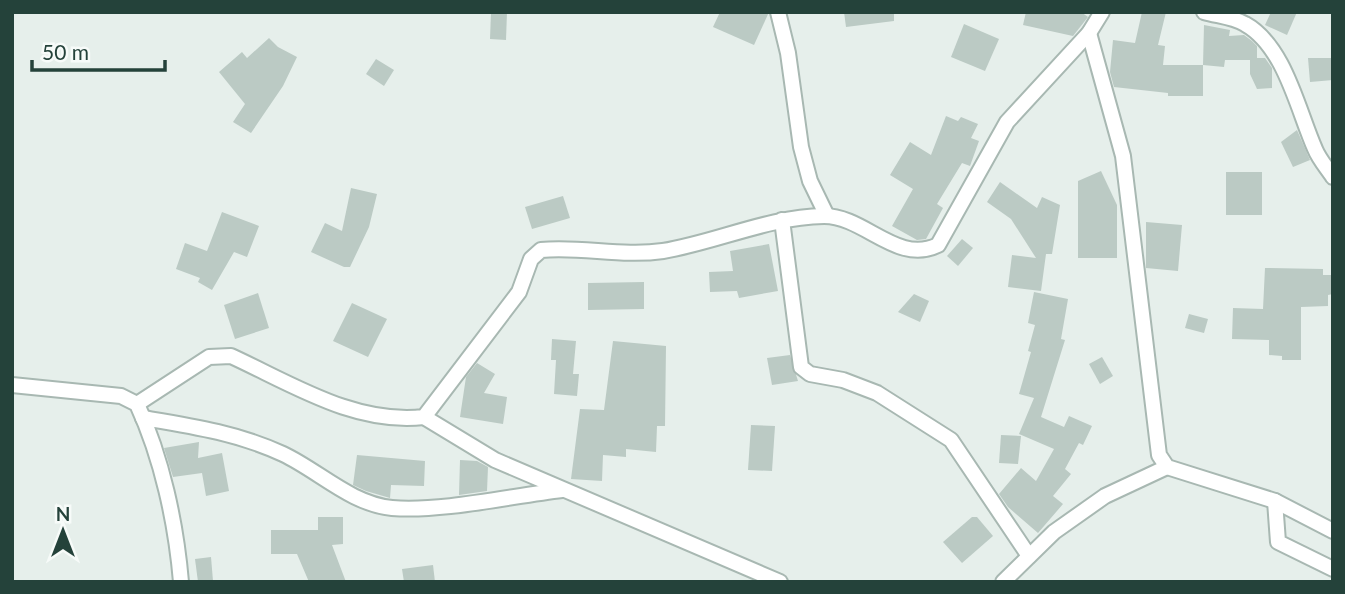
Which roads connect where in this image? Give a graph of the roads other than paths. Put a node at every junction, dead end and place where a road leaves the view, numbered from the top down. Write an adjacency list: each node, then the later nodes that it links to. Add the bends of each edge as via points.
1 (778, 12): 6 (street, via 801,146 810,181)
2 (1102, 12): 4 (street)
3 (1204, 12): 5 (street, via 1236,20 1266,42 1290,83 1316,152)
4 (1089, 33): 6 (street, via 1007,122 937,245 923,252 908,250); 11 (street, via 1123,156 1159,456)
5 (1333, 177)
6 (827, 216): 7 (street)
7 (782, 220): 10 (street, via 664,251 628,254 553,249 534,253 519,292); 15 (street, via 801,367 810,374 877,393 950,440)
8 (12, 385): 9 (street, via 121,396)
9 (140, 411): 10 (street, via 209,357 220,355 352,411 399,420); 12 (street, via 245,438 285,455 362,500 391,508); 17 (street, via 178,546)
10 (424, 417): 12 (street, via 495,460)
11 (1167, 467): 13 (street); 15 (street, via 1105,496)
12 (562, 490): 18 (street)
13 (1275, 502): 14 (street); 16 (street, via 1278,542)
14 (1333, 531)
15 (1029, 556): 19 (street)
16 (1333, 569)
17 (181, 582)
18 (780, 582)
19 (1003, 582)

